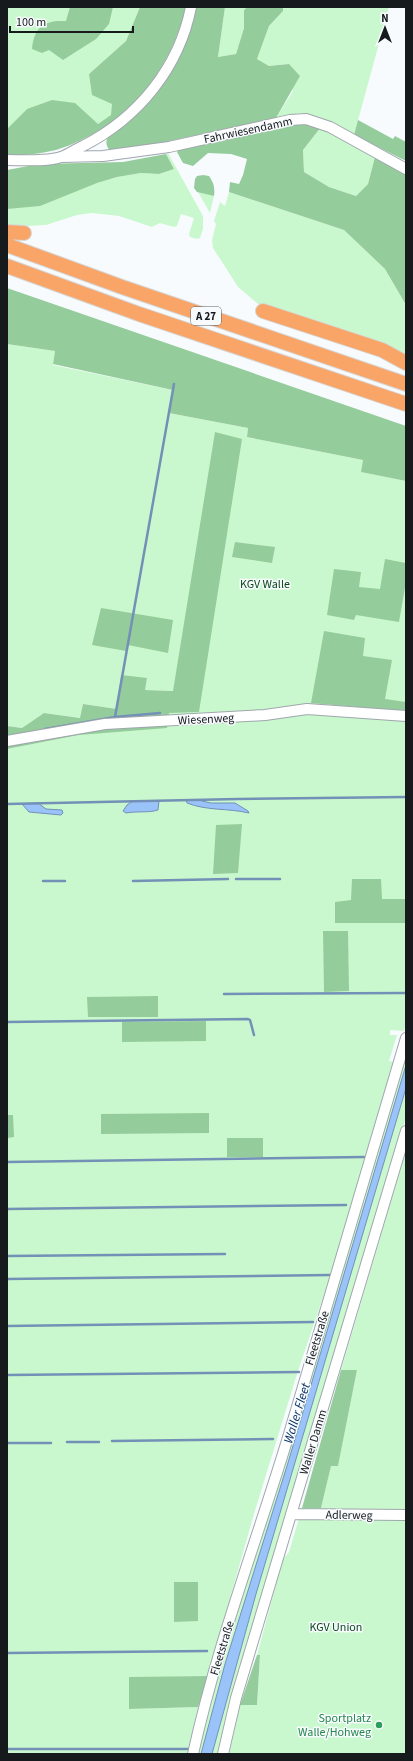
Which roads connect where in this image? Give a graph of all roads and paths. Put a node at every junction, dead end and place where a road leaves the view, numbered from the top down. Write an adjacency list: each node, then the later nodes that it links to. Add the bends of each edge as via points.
1 (190, 7): 2 (street, via 180,45 159,82 138,107)
2 (99, 138): 3 (street); 4 (street)
3 (103, 156): 4 (street, Fahrwiesendamm); 6 (street, Fahrwiesendamm, via 169,147 283,121 306,119 330,127)
4 (61, 157): 5 (street, Fahrwiesendamm)
5 (7, 160)
6 (406, 169)
7 (7, 232): 8 (highway)
8 (24, 233)
9 (7, 245): 13 (highway, A 27)
10 (7, 266): 14 (highway, A 27, via 139,314)
11 (263, 311): 12 (highway, via 382,350)
12 (406, 363)
13 (406, 384)
14 (406, 404)
15 (406, 716): 16 (street, Wiesenweg, via 307,709 265,715 105,724)
16 (7, 740)
17 (406, 1038): 21 (street, Fleetstraße, via 204,1710)
18 (406, 1131): 19 (street, Waller Damm)
19 (291, 1514): 20 (street, Adlerweg); 22 (street, Waller Damm, via 236,1698)
20 (406, 1515)
21 (193, 1754)
22 (223, 1754)

